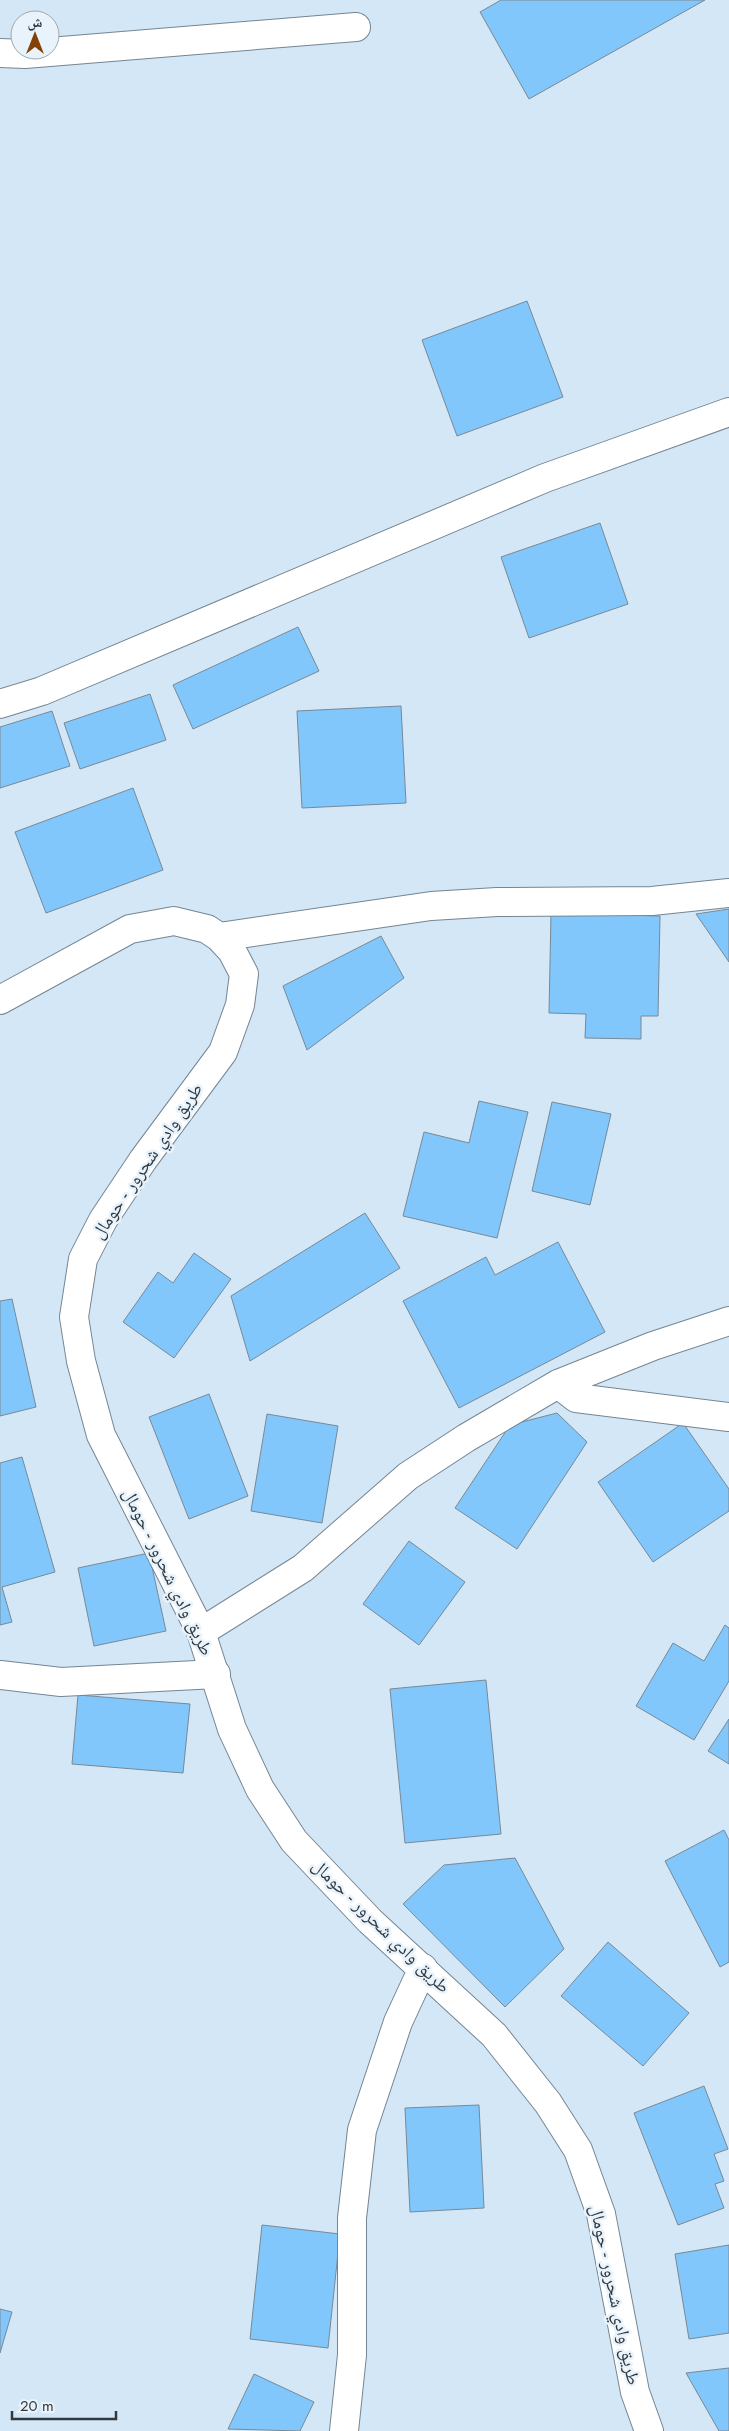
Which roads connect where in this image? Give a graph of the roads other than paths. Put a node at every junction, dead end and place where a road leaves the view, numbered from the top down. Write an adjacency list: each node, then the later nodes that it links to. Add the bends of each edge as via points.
1 (356, 27): 2 (street, via 25,54)
2 (0, 53)
3 (729, 412): 4 (street, via 545,478 42,691)
4 (0, 704)
5 (729, 893): 6 (street, via 652,901 431,906)
6 (219, 937): 7 (street, طريق وادي شحرور - حومال, via 207,929 174,921 130,929); 11 (street, طريق وادي شحرور - حومال, via 232,951 244,974 240,1005 223,1052 103,1220 83,1259 74,1317 81,1361 101,1435)
7 (0, 1000)
8 (729, 1321): 9 (street, via 653,1346)
9 (558, 1384): 10 (street, via 576,1398); 11 (street, via 408,1476 303,1568)
10 (729, 1417)
11 (202, 1632): 12 (street, طريق وادي شحرور - حومال)
12 (216, 1674): 13 (street, via 61,1682); 14 (street, طريق وادي شحرور - حومال, via 232,1729 260,1789 294,1840 370,1921)
13 (0, 1675)
14 (422, 1968): 15 (street, via 398,2022 362,2130 352,2218 352,2355); 16 (street, طريق وادي شحرور - حومال, via 494,2035 548,2102 578,2150 601,2214 635,2392)
15 (344, 2431)
16 (648, 2431)

